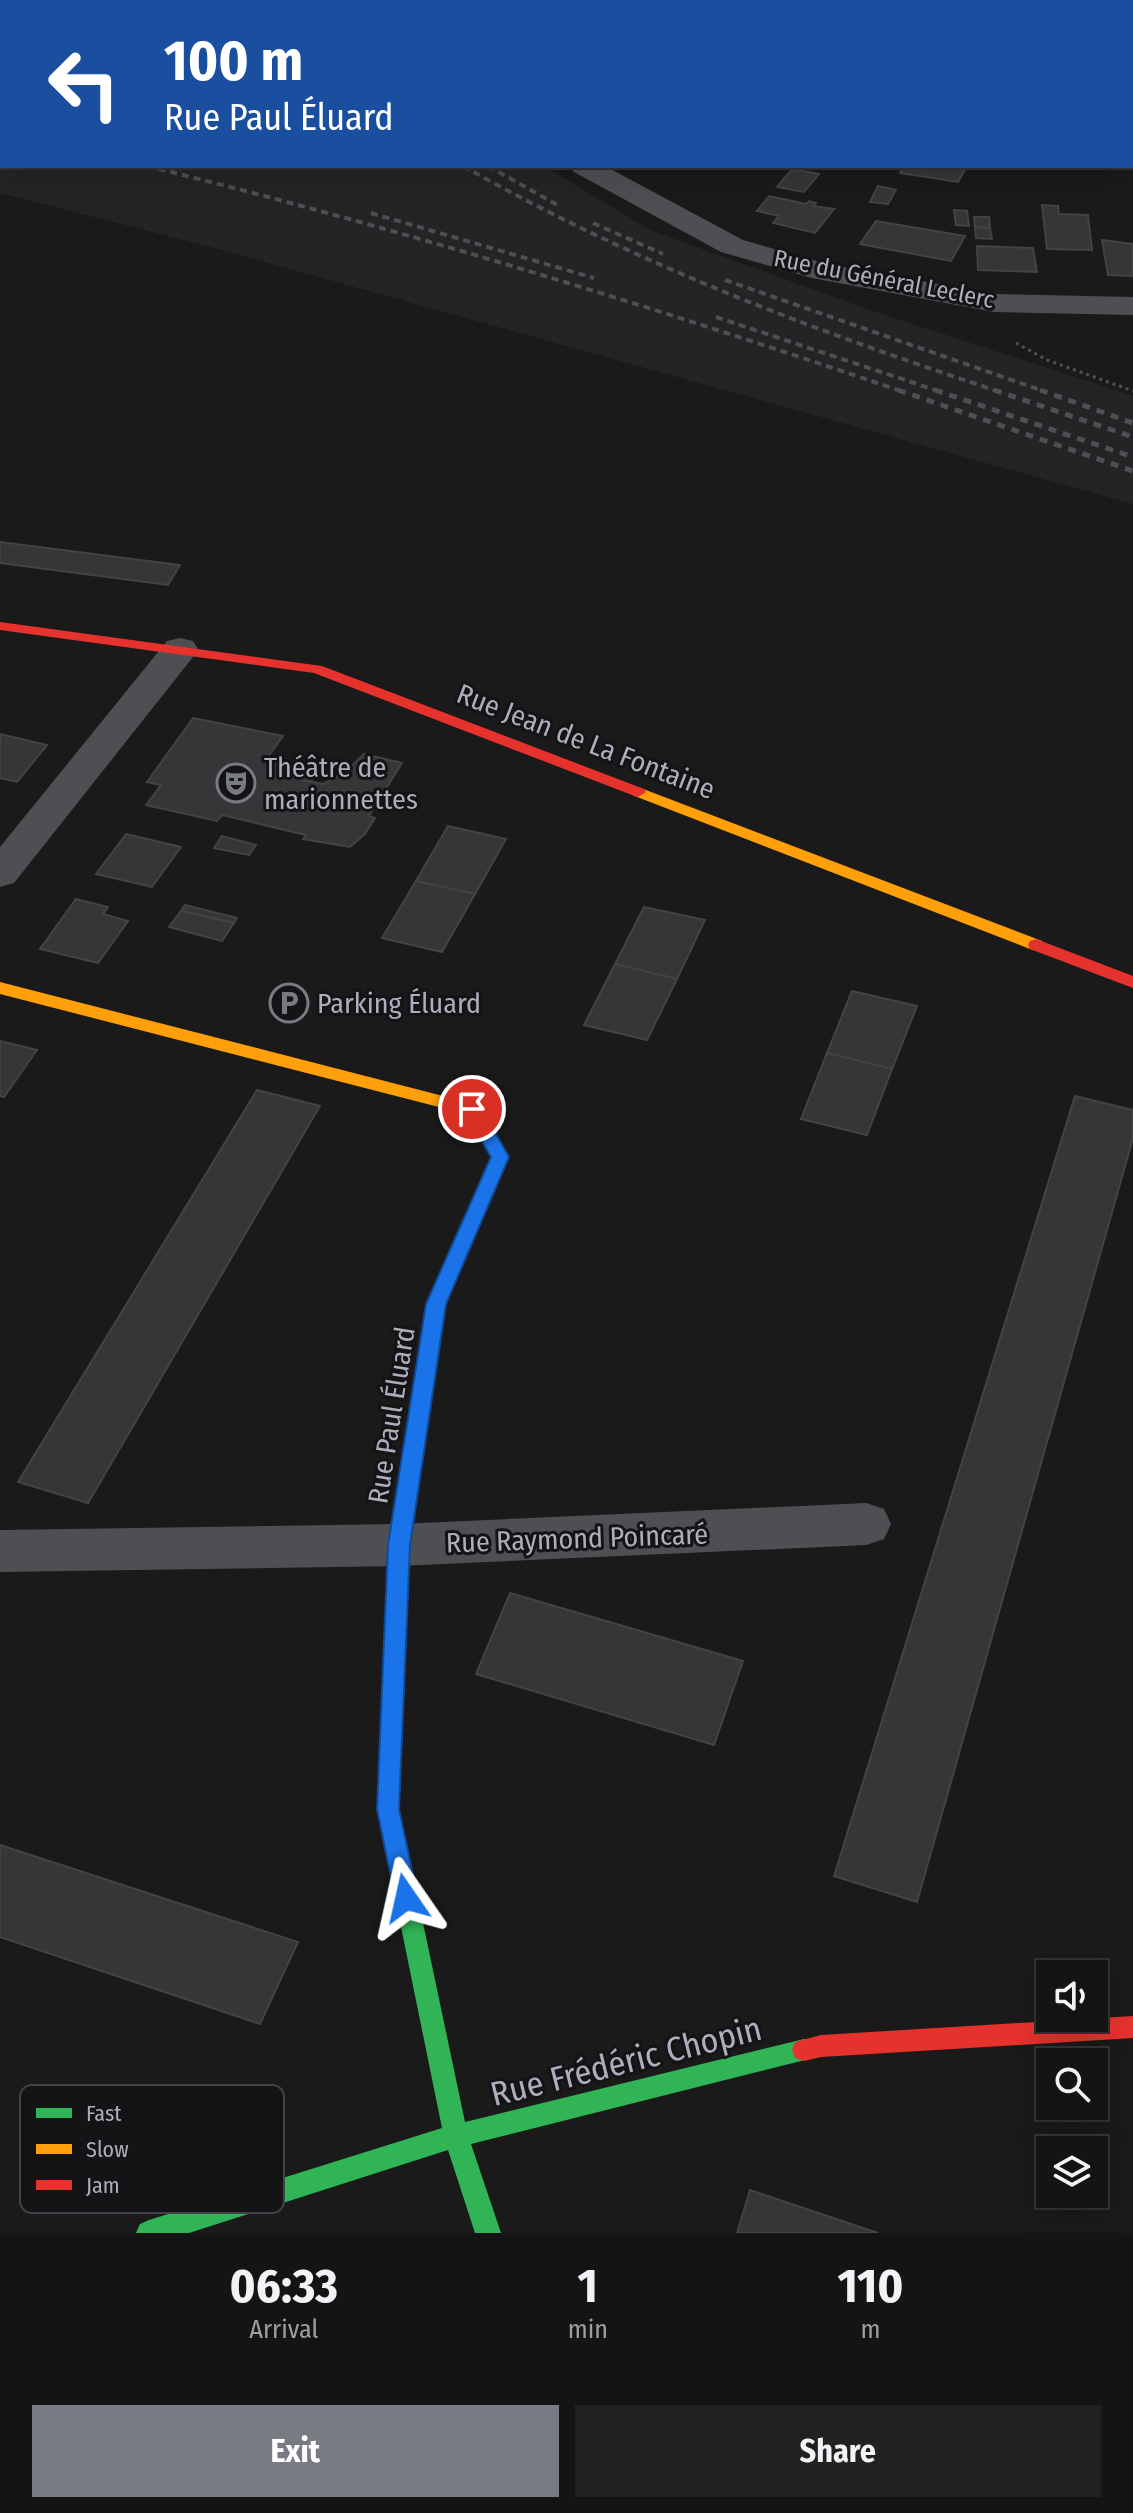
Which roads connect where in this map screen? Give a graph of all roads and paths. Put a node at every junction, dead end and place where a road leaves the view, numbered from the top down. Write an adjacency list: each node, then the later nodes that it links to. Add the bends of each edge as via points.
1 (588, 168): 2 (street, Rue du Général Leclerc, via 732,246 823,272 994,303)
2 (1133, 306)
3 (1009, 339): 4 (path, via 1047,360)
4 (1133, 391)
5 (0, 626): 6 (street, Rue Jean de La Fontaine)
6 (180, 649): 7 (street); 8 (street, Rue Jean de La Fontaine, via 317,669)
7 (0, 874)
8 (1133, 982)
9 (0, 988): 11 (street, Rue Paul Éluard, via 472,1109 500,1157 436,1304)
10 (866, 1524): 11 (street, Rue Raymond Poincaré)
11 (399, 1545): 12 (street, Rue Raymond Poincaré); 14 (street, Rue Paul Éluard, via 388,1809)
12 (0, 1551)
13 (1133, 2027): 14 (street, Rue Frédéric Chopin, via 821,2046)
14 (456, 2136): 15 (street, Rue Frédéric Chopin); 18 (street, Rue Paul Éluard)
15 (284, 2190)
16 (212, 2213): 17 (street, Rue Frédéric Chopin)
17 (149, 2233)
18 (488, 2233)

